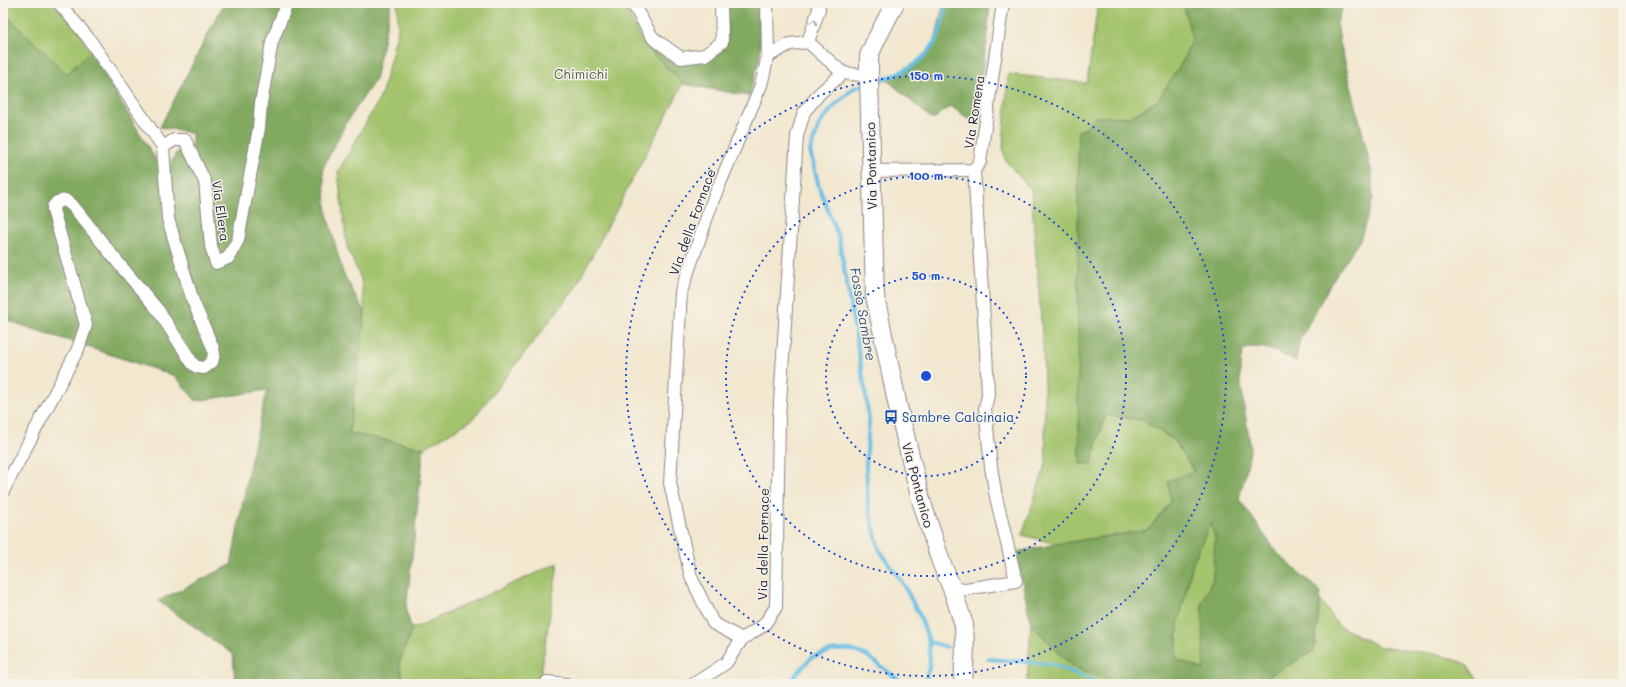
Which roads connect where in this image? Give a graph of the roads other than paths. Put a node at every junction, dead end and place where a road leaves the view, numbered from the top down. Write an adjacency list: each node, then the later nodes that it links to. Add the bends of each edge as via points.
1 (59, 3): 13 (street, via 89,39)
2 (288, 3): 13 (street, Via Ellera, via 272,42 238,240 228,258 216,263 211,246 205,182 185,140 174,140)
3 (632, 3): 4 (street, via 653,38 681,58 705,55 722,42)
4 (722, 3)
5 (767, 3): 10 (street)
6 (818, 3): 9 (street, one-way to 6, via 819,8)
7 (895, 3): 12 (street, Via Pontanico, via 869,56)
8 (1003, 3): 14 (street, Via Romena, via 980,162)
9 (808, 42): 10 (street, via 790,44); 11 (street)
10 (768, 56): 18 (street, Via della Fornace, via 761,85 713,200 681,292 670,483 691,578 713,623)
11 (843, 73): 12 (street); 18 (street, Via della Fornace, via 820,93 804,112 797,136 779,418 776,607 764,625)
12 (869, 78): 15 (street, Via Pontanico)
13 (163, 147): 16 (street, via 168,219 193,301 213,348 212,362 204,368 194,364 158,310 74,206 65,200 57,202 53,210 86,325 78,349)
14 (974, 170): 15 (street); 17 (street, via 986,350 987,428 996,497 1016,581)
15 (872, 171): 17 (street, Via Pontanico, via 875,296 921,500 940,562)
16 (3, 491)
17 (953, 591): 22 (street, Via Pontanico, via 964,625)
18 (742, 639): 21 (street, via 726,663)
19 (547, 682): 20 (street)
20 (566, 684)
21 (694, 684)
22 (963, 684)

